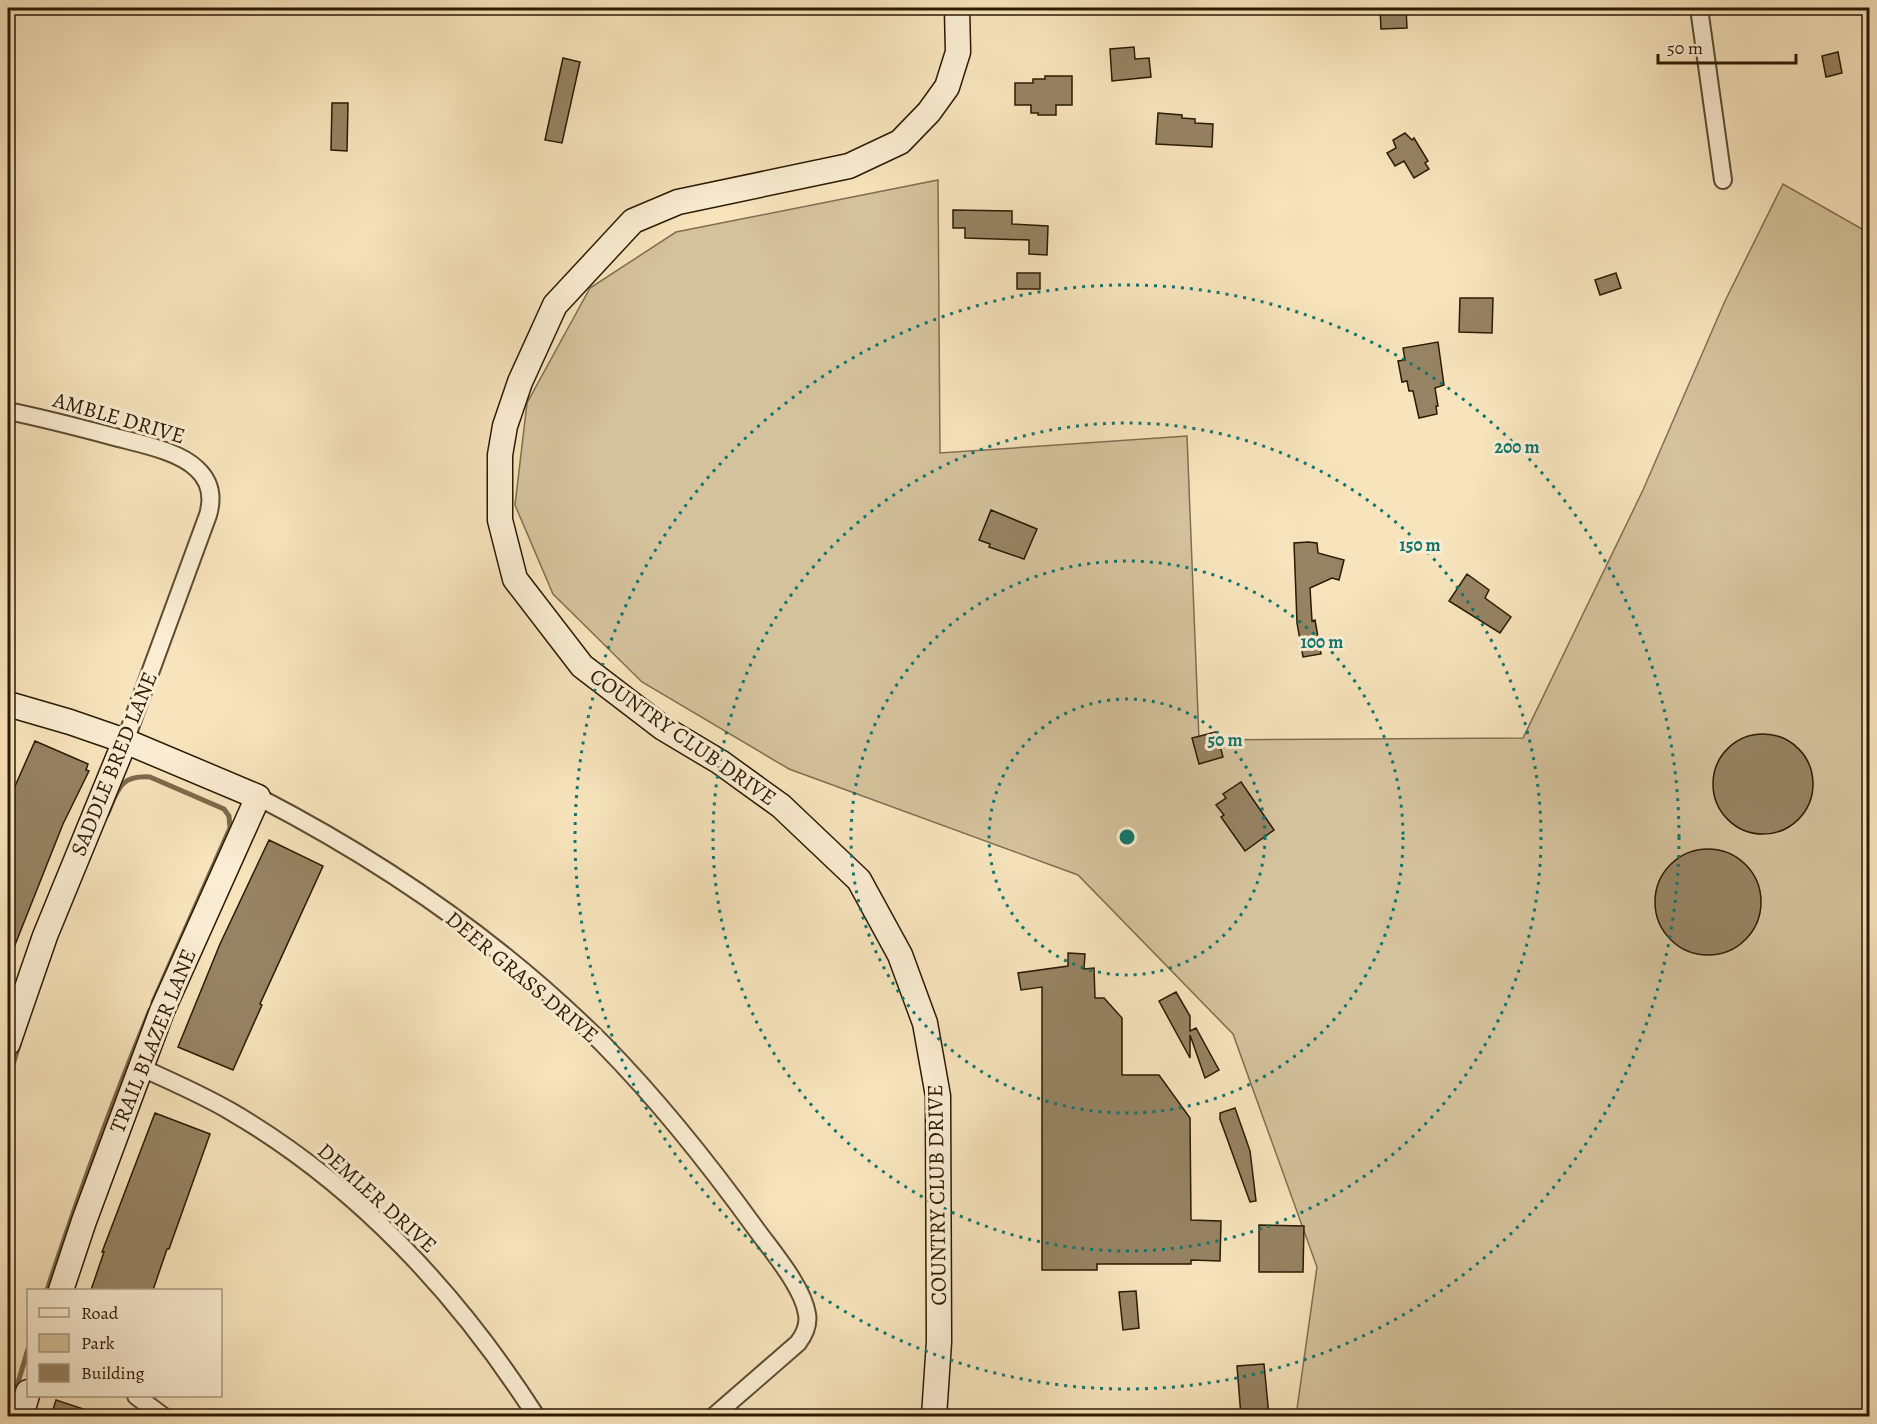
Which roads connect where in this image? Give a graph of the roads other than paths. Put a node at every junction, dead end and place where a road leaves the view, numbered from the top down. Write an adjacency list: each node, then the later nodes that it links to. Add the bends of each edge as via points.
1 (957, 8): 19 (street, COUNTRY CLUB DRIVE, via 958,52 947,87 900,142 849,166 678,202 633,220 555,305 520,382 500,455 500,520 516,579 582,666 663,728 720,762 781,806 859,880 900,955 925,1023 938,1096 939,1342)
2 (1699, 8): 3 (street)
3 (1723, 180)
4 (8, 411): 5 (street, AMBLE DRIVE, via 172,454 198,469)
5 (208, 484): 7 (street, SADDLE BRED LANE, via 212,499 208,515)
6 (8, 704): 7 (street, DEER GRASS DRIVE)
7 (125, 741): 8 (street, DEER GRASS DRIVE); 9 (street, SADDLE BRED LANE)
8 (258, 797): 11 (street, TRAIL BLAZER LANE); 18 (street, DEER GRASS DRIVE, via 393,875 474,932 540,986 636,1080 703,1157 740,1207 793,1283 807,1311 807,1324 798,1343)
9 (13, 1010): 10 (street, SADDLE BRED LANE)
10 (8, 1044)
11 (140, 1067): 12 (street, TRAIL BLAZER LANE); 17 (street, DEMLER DRIVE, via 230,1111 340,1189 410,1253)
12 (61, 1289)
13 (27, 1395): 15 (street)
14 (139, 1397): 16 (street)
15 (21, 1416)
16 (163, 1416)
17 (536, 1416)
18 (714, 1416)
19 (934, 1416)

